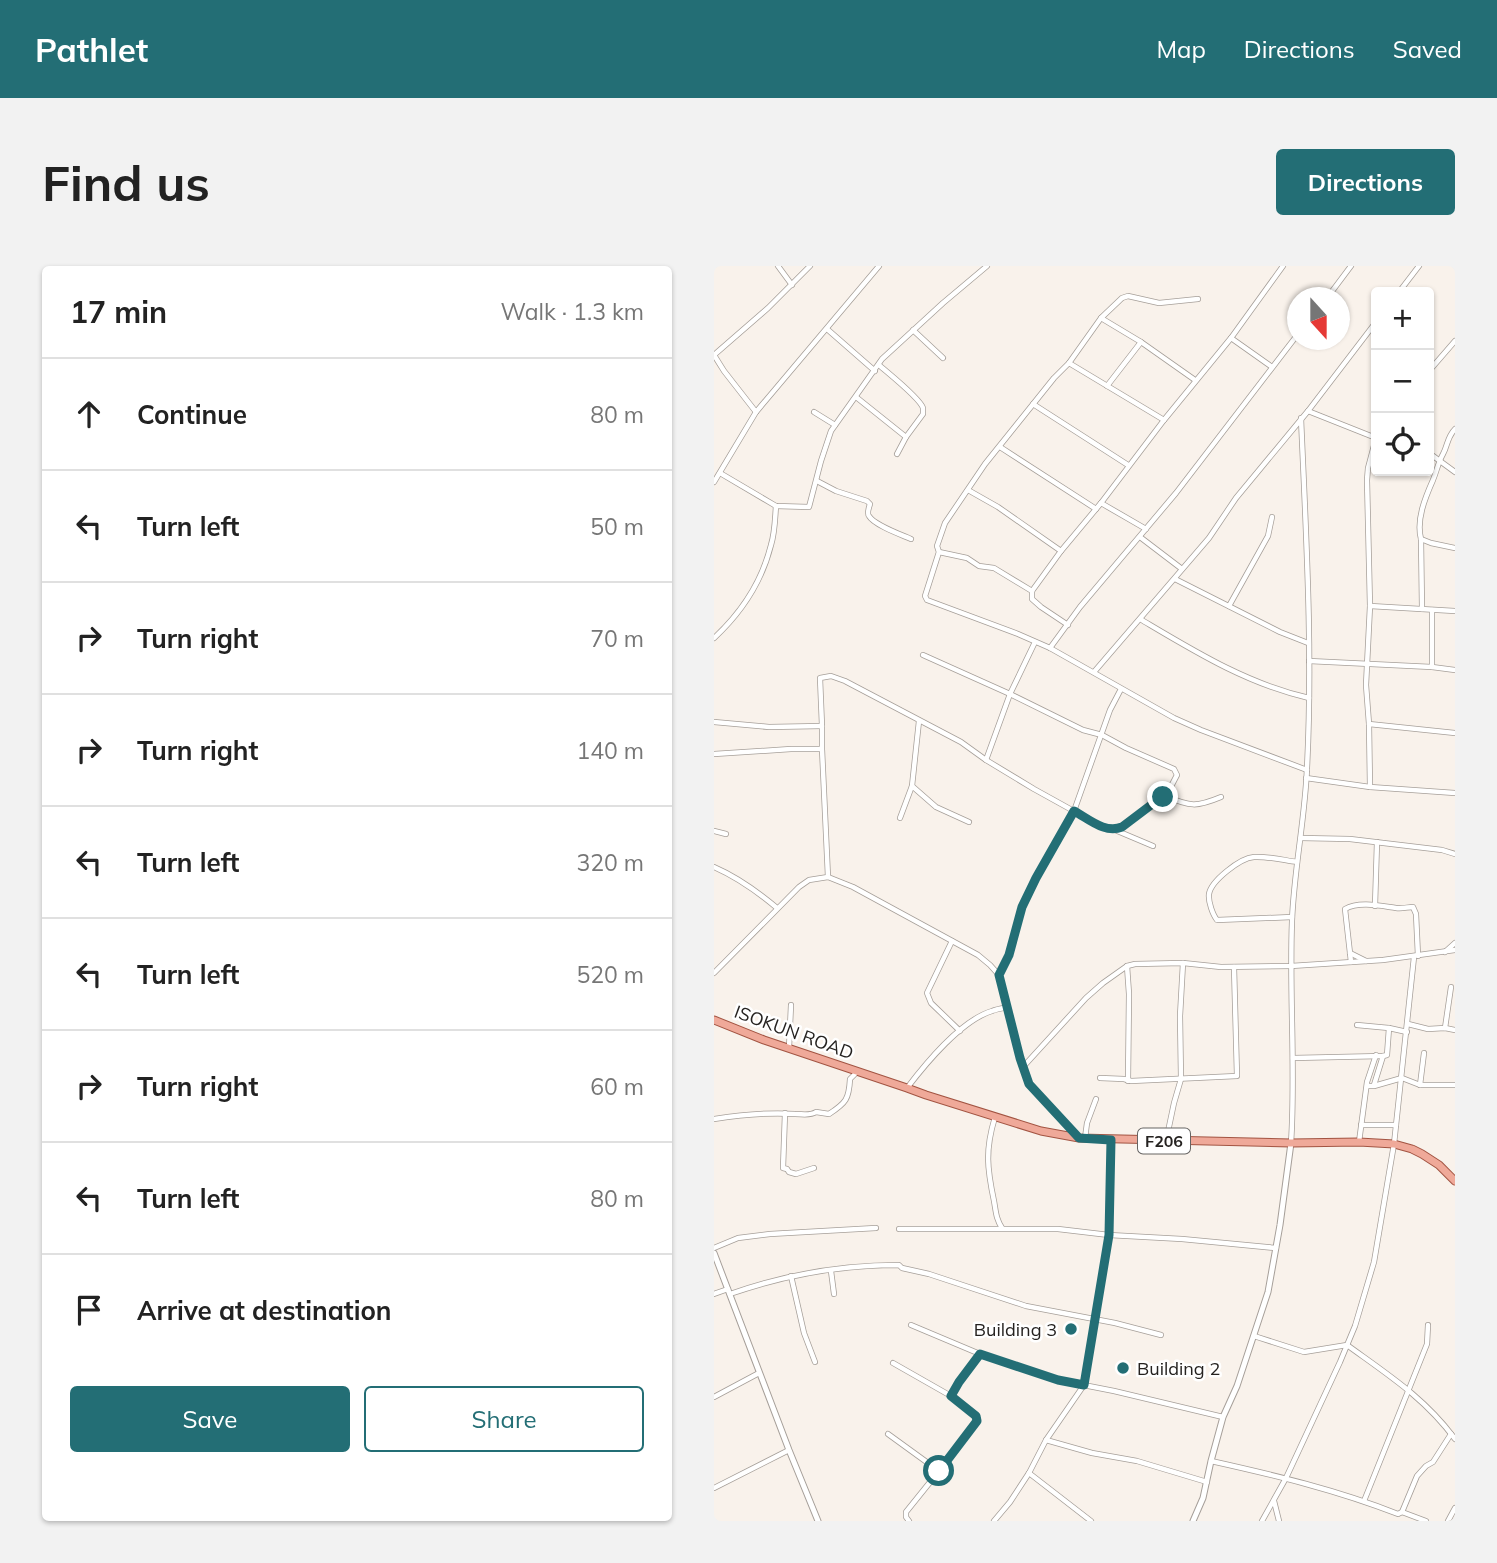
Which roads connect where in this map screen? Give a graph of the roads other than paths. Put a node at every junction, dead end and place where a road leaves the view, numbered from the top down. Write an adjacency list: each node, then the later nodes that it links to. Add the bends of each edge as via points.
1 (778, 266): 8 (street)
2 (810, 266): 8 (street)
3 (879, 266): 13 (street)
4 (987, 266): 15 (street)
5 (1283, 266): 16 (street)
6 (1351, 266): 9 (street)
7 (1419, 266): 10 (street)
8 (792, 285): 20 (street)
9 (1335, 287)
10 (1403, 287)
11 (1198, 299): 12 (street, via 1159,303 1128,296)
12 (1101, 318): 18 (street); 22 (street)
13 (827, 329): 26 (street); 32 (street)
14 (1371, 329): 31 (street)
15 (913, 330): 21 (street); 23 (street)
16 (1231, 338): 25 (street); 27 (street)
17 (1455, 341): 24 (street)
18 (1141, 342): 27 (street); 28 (street)
19 (1287, 347): 25 (street)
20 (714, 354): 32 (street)
21 (943, 358)
22 (1069, 363): 28 (street); 30 (street)
23 (879, 365): 26 (street); 39 (street, via 922,405 923,414)
24 (1434, 365)
25 (1272, 367): 55 (street)
26 (875, 371): 29 (street)
27 (1195, 380): 35 (street)
28 (1107, 386): 35 (street)
29 (856, 397): 36 (street); 39 (street)
30 (1033, 404): 40 (street); 45 (street)
31 (1308, 411): 34 (street); 38 (street)
32 (756, 412): 47 (street)
33 (814, 412): 36 (street)
34 (1301, 418): 64 (street); 76 (street)
35 (1164, 420): 45 (street)
36 (835, 425): 48 (street)
37 (1455, 429): 44 (street)
38 (1371, 436)
39 (906, 437): 41 (street)
40 (1000, 447): 50 (street); 53 (street)
41 (897, 454)
42 (1371, 457): 68 (street, via 1367,480)
43 (1434, 457): 44 (street)
44 (1438, 460): 46 (street); 58 (street, via 1425,496)
45 (1128, 466): 51 (street)
46 (1455, 472)
47 (720, 474): 49 (street); 52 (street)
48 (817, 481): 52 (street, via 809,507); 57 (street, via 867,501 870,517)
49 (714, 482)
50 (968, 490): 61 (street); 62 (street, via 945,523)
51 (1101, 503): 53 (street); 55 (street)
52 (776, 506): 74 (street, via 772,542 760,575 737,614)
53 (1096, 509): 61 (street)
54 (1272, 517): 67 (street, via 1268,536)
55 (1146, 529): 56 (street)
56 (1140, 537): 64 (street); 73 (street)
57 (911, 539)
58 (1421, 539): 59 (street); 63 (street)
59 (1431, 543): 60 (street); 63 (street)
60 (1455, 548)
61 (1061, 551): 66 (street)
62 (939, 552): 66 (street, via 994,568); 75 (street, via 927,600)
63 (1422, 553): 69 (street)
64 (1182, 569): 65 (street)
65 (1175, 579): 67 (street); 72 (street)
66 (1032, 591): 73 (street, via 1041,607)
67 (1229, 606): 76 (street)
68 (1370, 606): 69 (street); 80 (street)
69 (1422, 609): 70 (street)
70 (1432, 610): 71 (street); 81 (street)
71 (1455, 611)
72 (1140, 619): 83 (street); 86 (street, via 1230,671)
73 (1068, 625): 77 (street)
74 (714, 638)
75 (1035, 642): 77 (street); 85 (street)
76 (1308, 643): 79 (street)
77 (1050, 648): 83 (street)
78 (923, 655): 85 (street)
79 (1309, 661): 80 (street); 86 (street)
80 (1367, 664): 81 (street); 89 (street)
81 (1432, 667): 82 (street)
82 (1455, 670)
83 (1094, 672): 84 (street)
84 (1121, 689): 92 (street); 96 (street, via 1192,726)
85 (1010, 694): 92 (street); 95 (street)
86 (1309, 698): 96 (street)
87 (919, 721): 90 (street, via 831,676 820,678); 95 (street); 98 (street)
88 (714, 722): 90 (street)
89 (1369, 723): 91 (street); 99 (street)
90 (822, 726): 93 (street)
91 (1455, 733)
92 (1102, 735): 101 (street, via 1174,769 1177,775); 103 (street)
93 (821, 749): 94 (street); 115 (street)
94 (714, 754)
95 (986, 760): 103 (street)
96 (1307, 770): 97 (street)
97 (1306, 778): 99 (street); 109 (street)
98 (912, 786): 104 (street); 105 (street, via 936,807)
99 (1370, 787): 100 (street)
100 (1455, 793)
101 (1166, 796): 102 (street, via 1196,805); 106 (street)
102 (1221, 797)
103 (1074, 811): 106 (street); 130 (street, via 1022,907)
104 (900, 818)
105 (969, 822)
106 (1115, 830): 111 (street)
107 (714, 831): 108 (street)
108 (726, 834)
109 (1301, 838): 110 (street); 113 (street)
110 (1377, 842): 112 (street); 116 (street)
111 (1153, 846)
112 (1455, 854)
113 (1297, 862): 118 (street); 118 (street, via 1250,857 1231,866 1209,895 1217,919)
114 (714, 867): 117 (street)
115 (828, 877): 117 (street, via 809,880); 119 (street)
116 (1375, 906): 121 (street, via 1345,909); 122 (street, via 1415,909)
117 (777, 908): 129 (street)
118 (1292, 917): 127 (street)
119 (952, 941): 130 (street); 140 (street, via 927,993 931,1003)
120 (1455, 948): 122 (street)
121 (1350, 953): 123 (street); 124 (street)
122 (1416, 957): 123 (street); 135 (street)
123 (1367, 961): 124 (street)
124 (1351, 962): 127 (street)
125 (1183, 963): 126 (street); 128 (street); 151 (street)
126 (1127, 966): 147 (street, via 1086,998); 152 (street)
127 (1291, 966): 128 (street); 146 (street)
128 (1234, 967): 151 (street, via 1237,1076)
129 (714, 973)
130 (999, 975): 133 (street)
131 (1451, 988): 138 (street)
132 (791, 1005): 142 (street)
133 (1008, 1007): 140 (street, via 982,1015); 147 (street)
134 (714, 1020): 142 (main road, ISOKUN ROAD / F206)
135 (1408, 1024): 138 (street); 141 (street)
136 (1357, 1025): 137 (street)
137 (1389, 1028): 141 (street); 145 (street, via 1387,1055)
138 (1446, 1028): 139 (street)
139 (1455, 1030)
140 (961, 1031): 157 (street)
141 (1407, 1032): 150 (street)
142 (789, 1048): 148 (main road, ISOKUN ROAD / F206)
143 (1424, 1053): 154 (street)
144 (1376, 1055): 145 (street); 146 (street); 155 (street)
145 (1383, 1056): 156 (street)
146 (1293, 1058): 168 (street)
147 (1023, 1067): 164 (street, via 1029,1084)
148 (863, 1073): 157 (main road, F206); 159 (street, via 850,1079 846,1101 833,1112)
149 (1100, 1078): 152 (street)
150 (1402, 1078): 154 (street); 156 (street); 163 (street)
151 (1181, 1079): 152 (street); 166 (street)
152 (1128, 1080)
153 (1455, 1084): 154 (street)
154 (1420, 1085)
155 (1367, 1086): 156 (street); 162 (street)
156 (1374, 1086)
157 (907, 1088): 160 (main road, F206)
158 (1096, 1098): 164 (street)
159 (785, 1113): 161 (street); 170 (street, via 783,1168 796,1174)
160 (995, 1117): 164 (main road, F206); 172 (street, via 988,1172)
161 (714, 1119)
162 (1361, 1125): 163 (street); 167 (street)
163 (1396, 1125): 169 (street)
164 (1082, 1138): 165 (main road, F206)
165 (1111, 1140): 166 (main road, F206); 177 (street)
166 (1166, 1141): 168 (main road, F206)
167 (1359, 1142): 168 (main road, F206); 169 (main road, F206)
168 (1291, 1143): 178 (street)
169 (1394, 1144): 171 (main road, F206, via 1422,1154); 190 (street, via 1374,1262)
170 (814, 1168)
171 (1455, 1181)
172 (997, 1220): 174 (street); 175 (street)
173 (876, 1228): 179 (street, via 738,1238)
174 (993, 1228): 175 (street); 176 (street)
175 (1002, 1228): 177 (street)
176 (899, 1229)
177 (1109, 1235): 178 (street); 185 (street)
178 (1276, 1248): 189 (street)
179 (714, 1250): 182 (street)
180 (831, 1271): 181 (street); 184 (street); 185 (street, via 867,1265 900,1267 1027,1306)
181 (791, 1276): 182 (street); 192 (street)
182 (729, 1291): 183 (street); 194 (street)
183 (714, 1294)
184 (834, 1294)
185 (1094, 1318): 188 (street); 195 (street)
186 (911, 1325): 191 (street)
187 (1428, 1325): 196 (street, via 1427,1344)
188 (1161, 1335)
189 (1254, 1336): 190 (street, via 1304,1352); 199 (street)
190 (1347, 1345): 196 (street); 207 (street)
191 (980, 1354): 195 (street); 197 (street)
192 (815, 1362)
193 (893, 1363): 197 (street)
194 (759, 1373): 198 (street); 203 (street)
195 (1084, 1385): 199 (street); 202 (street)
196 (1408, 1388): 201 (street); 211 (street)
197 (951, 1396): 205 (street, via 978,1419)
198 (714, 1397)
199 (1223, 1417): 204 (street)
200 (888, 1434): 205 (street)
201 (1453, 1436): 213 (street, via 1417,1476)
202 (1046, 1440): 206 (street); 208 (street)
203 (789, 1450): 209 (street); 214 (street)
204 (1211, 1461): 207 (street); 208 (street)
205 (939, 1471): 215 (street, via 906,1512)
206 (1029, 1474): 216 (street); 217 (street)
207 (1286, 1478): 210 (street); 211 (street)
208 (1208, 1482): 218 (street)
209 (714, 1488)
210 (1274, 1500): 219 (street); 220 (street)
211 (1364, 1502): 213 (street)
212 (1455, 1508): 222 (street)
213 (1402, 1512): 221 (street)
214 (818, 1521)
215 (909, 1521)
216 (994, 1521)
217 (1091, 1521)
218 (1193, 1521)
219 (1262, 1521)
220 (1279, 1521)
221 (1426, 1521)
222 (1448, 1521)

